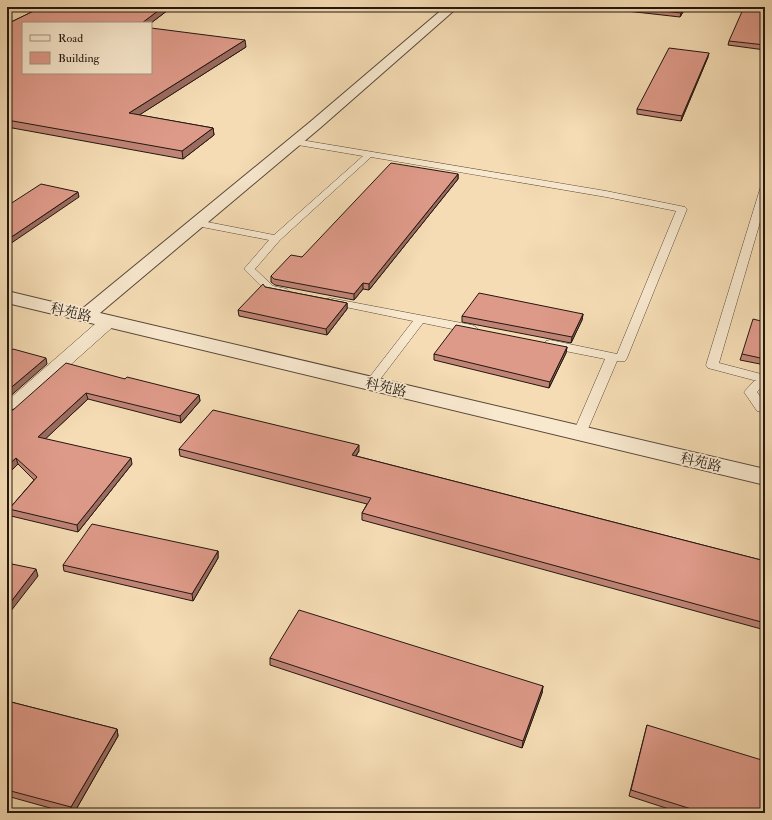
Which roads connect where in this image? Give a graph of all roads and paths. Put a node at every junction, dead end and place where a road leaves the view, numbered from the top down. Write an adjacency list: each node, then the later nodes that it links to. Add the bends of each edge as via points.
1 (452, 7): 2 (street)
2 (295, 142): 3 (lane); 5 (street)
3 (370, 154): 6 (lane); 15 (lane, via 682,209 621,358)
4 (765, 189): 16 (lane, via 712,365)
5 (197, 223): 6 (lane); 10 (street)
6 (276, 238): 7 (lane, via 249,269 270,289)
7 (292, 293)
8 (7, 297): 10 (street, 科苑路)
9 (322, 299): 11 (lane)
10 (85, 316): 12 (street, 科苑路)
11 (420, 319): 13 (lane); 17 (lane)
12 (109, 322): 17 (street, 科苑路); 19 (street)
13 (482, 331)
14 (543, 343): 15 (lane)
15 (612, 357): 21 (lane)
16 (765, 379)
17 (371, 383): 21 (street, 科苑路)
18 (765, 384): 20 (lane, via 758,384 750,392)
19 (7, 410)
20 (765, 410)
21 (580, 433): 22 (street, 科苑路)
22 (765, 477)

